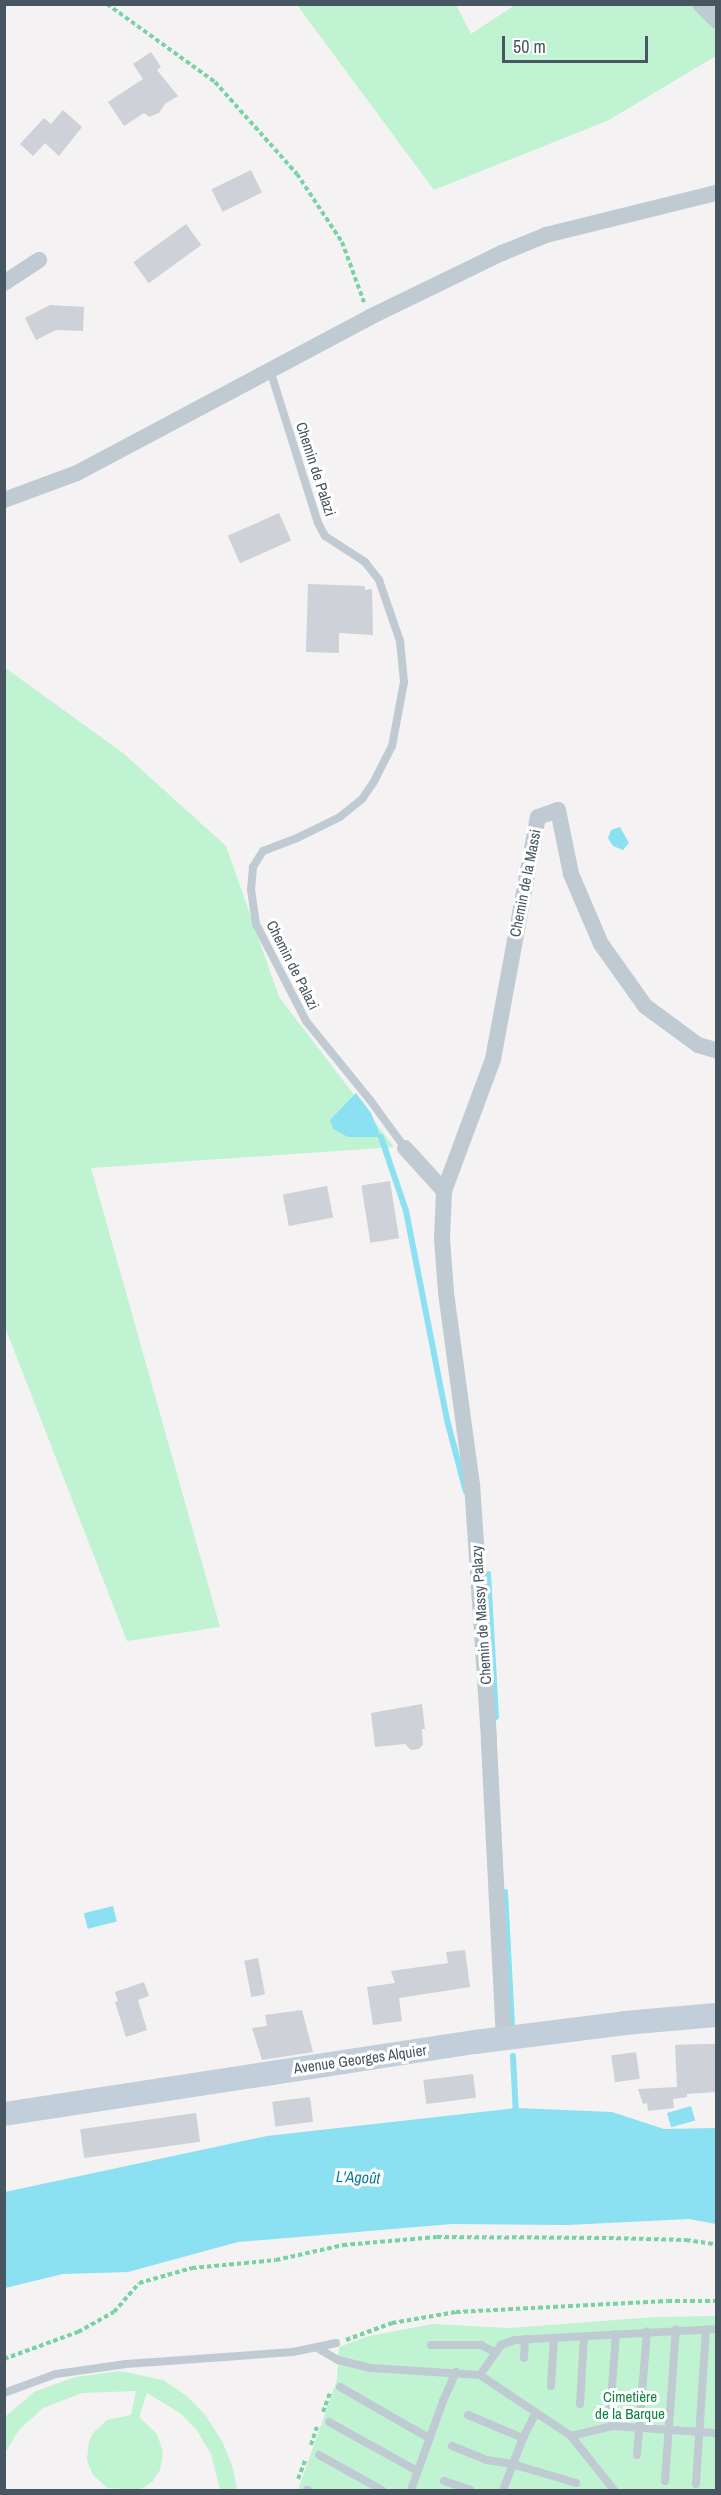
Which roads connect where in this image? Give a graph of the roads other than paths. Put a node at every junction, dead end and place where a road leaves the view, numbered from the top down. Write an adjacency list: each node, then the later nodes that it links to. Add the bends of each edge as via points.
1 (700, 4): 2 (street)
2 (717, 20)
3 (717, 193): 6 (street, via 546,235 370,317)
4 (39, 260): 5 (street)
5 (4, 283)
6 (270, 370): 7 (street, via 77,473); 9 (lane, Chemin de Palazi, via 318,523 325,536 365,562 379,580 400,641 404,682 392,746 362,799 340,817 263,850 253,867 251,889 256,924 306,1021)
7 (4, 501)
8 (717, 1050): 10 (street, Chemin de la Massi, via 698,1045 645,1006 601,944 571,874 558,810 538,817 493,1059)
9 (405, 1148): 10 (street)
10 (444, 1191): 12 (street, Chemin de Massy Palazy, via 446,1292 472,1485)
11 (717, 2015): 12 (main road, Avenue Georges Alquier)
12 (504, 2040): 13 (main road, Avenue Georges Alquier)
13 (4, 2114)
14 (676, 2329): 15 (lane); 17 (lane); 38 (lane)
15 (706, 2329): 16 (lane); 39 (lane)
16 (717, 2329)
17 (647, 2331): 18 (lane); 37 (lane)
18 (616, 2334): 19 (lane); 35 (lane)
19 (584, 2337): 20 (lane); 32 (lane)
20 (554, 2338): 21 (lane); 29 (lane)
21 (525, 2339): 25 (lane, via 501,2345); 26 (lane)
22 (336, 2343): 24 (lane)
23 (431, 2345): 25 (lane, via 481,2345)
24 (319, 2349): 27 (lane, via 338,2360 371,2368); 31 (lane, via 126,2364 56,2374)
25 (495, 2352): 28 (lane)
26 (524, 2358)
27 (456, 2372): 28 (lane); 42 (lane)
28 (480, 2375): 33 (lane)
29 (551, 2386)
30 (340, 2387): 42 (lane)
31 (4, 2393)
32 (580, 2404)
33 (536, 2413): 41 (lane); 43 (lane)
34 (468, 2415): 43 (lane)
35 (610, 2415)
36 (329, 2422): 48 (lane)
37 (640, 2428): 38 (lane); 41 (lane, via 612,2426); 45 (lane)
38 (669, 2430): 39 (lane); 50 (lane)
39 (700, 2432): 40 (lane); 52 (lane)
40 (717, 2433)
41 (571, 2436): 57 (lane)
42 (429, 2438): 48 (lane)
43 (523, 2438): 47 (lane)
44 (452, 2446): 47 (lane, via 488,2460)
45 (637, 2455)
46 (319, 2456): 53 (lane)
47 (512, 2464): 51 (lane); 56 (lane)
48 (417, 2471): 54 (lane)
49 (444, 2481): 55 (lane)
50 (665, 2481)
51 (576, 2483)
52 (696, 2484)
53 (382, 2490)
54 (411, 2490)
55 (470, 2490)
56 (503, 2490)
57 (613, 2490)

